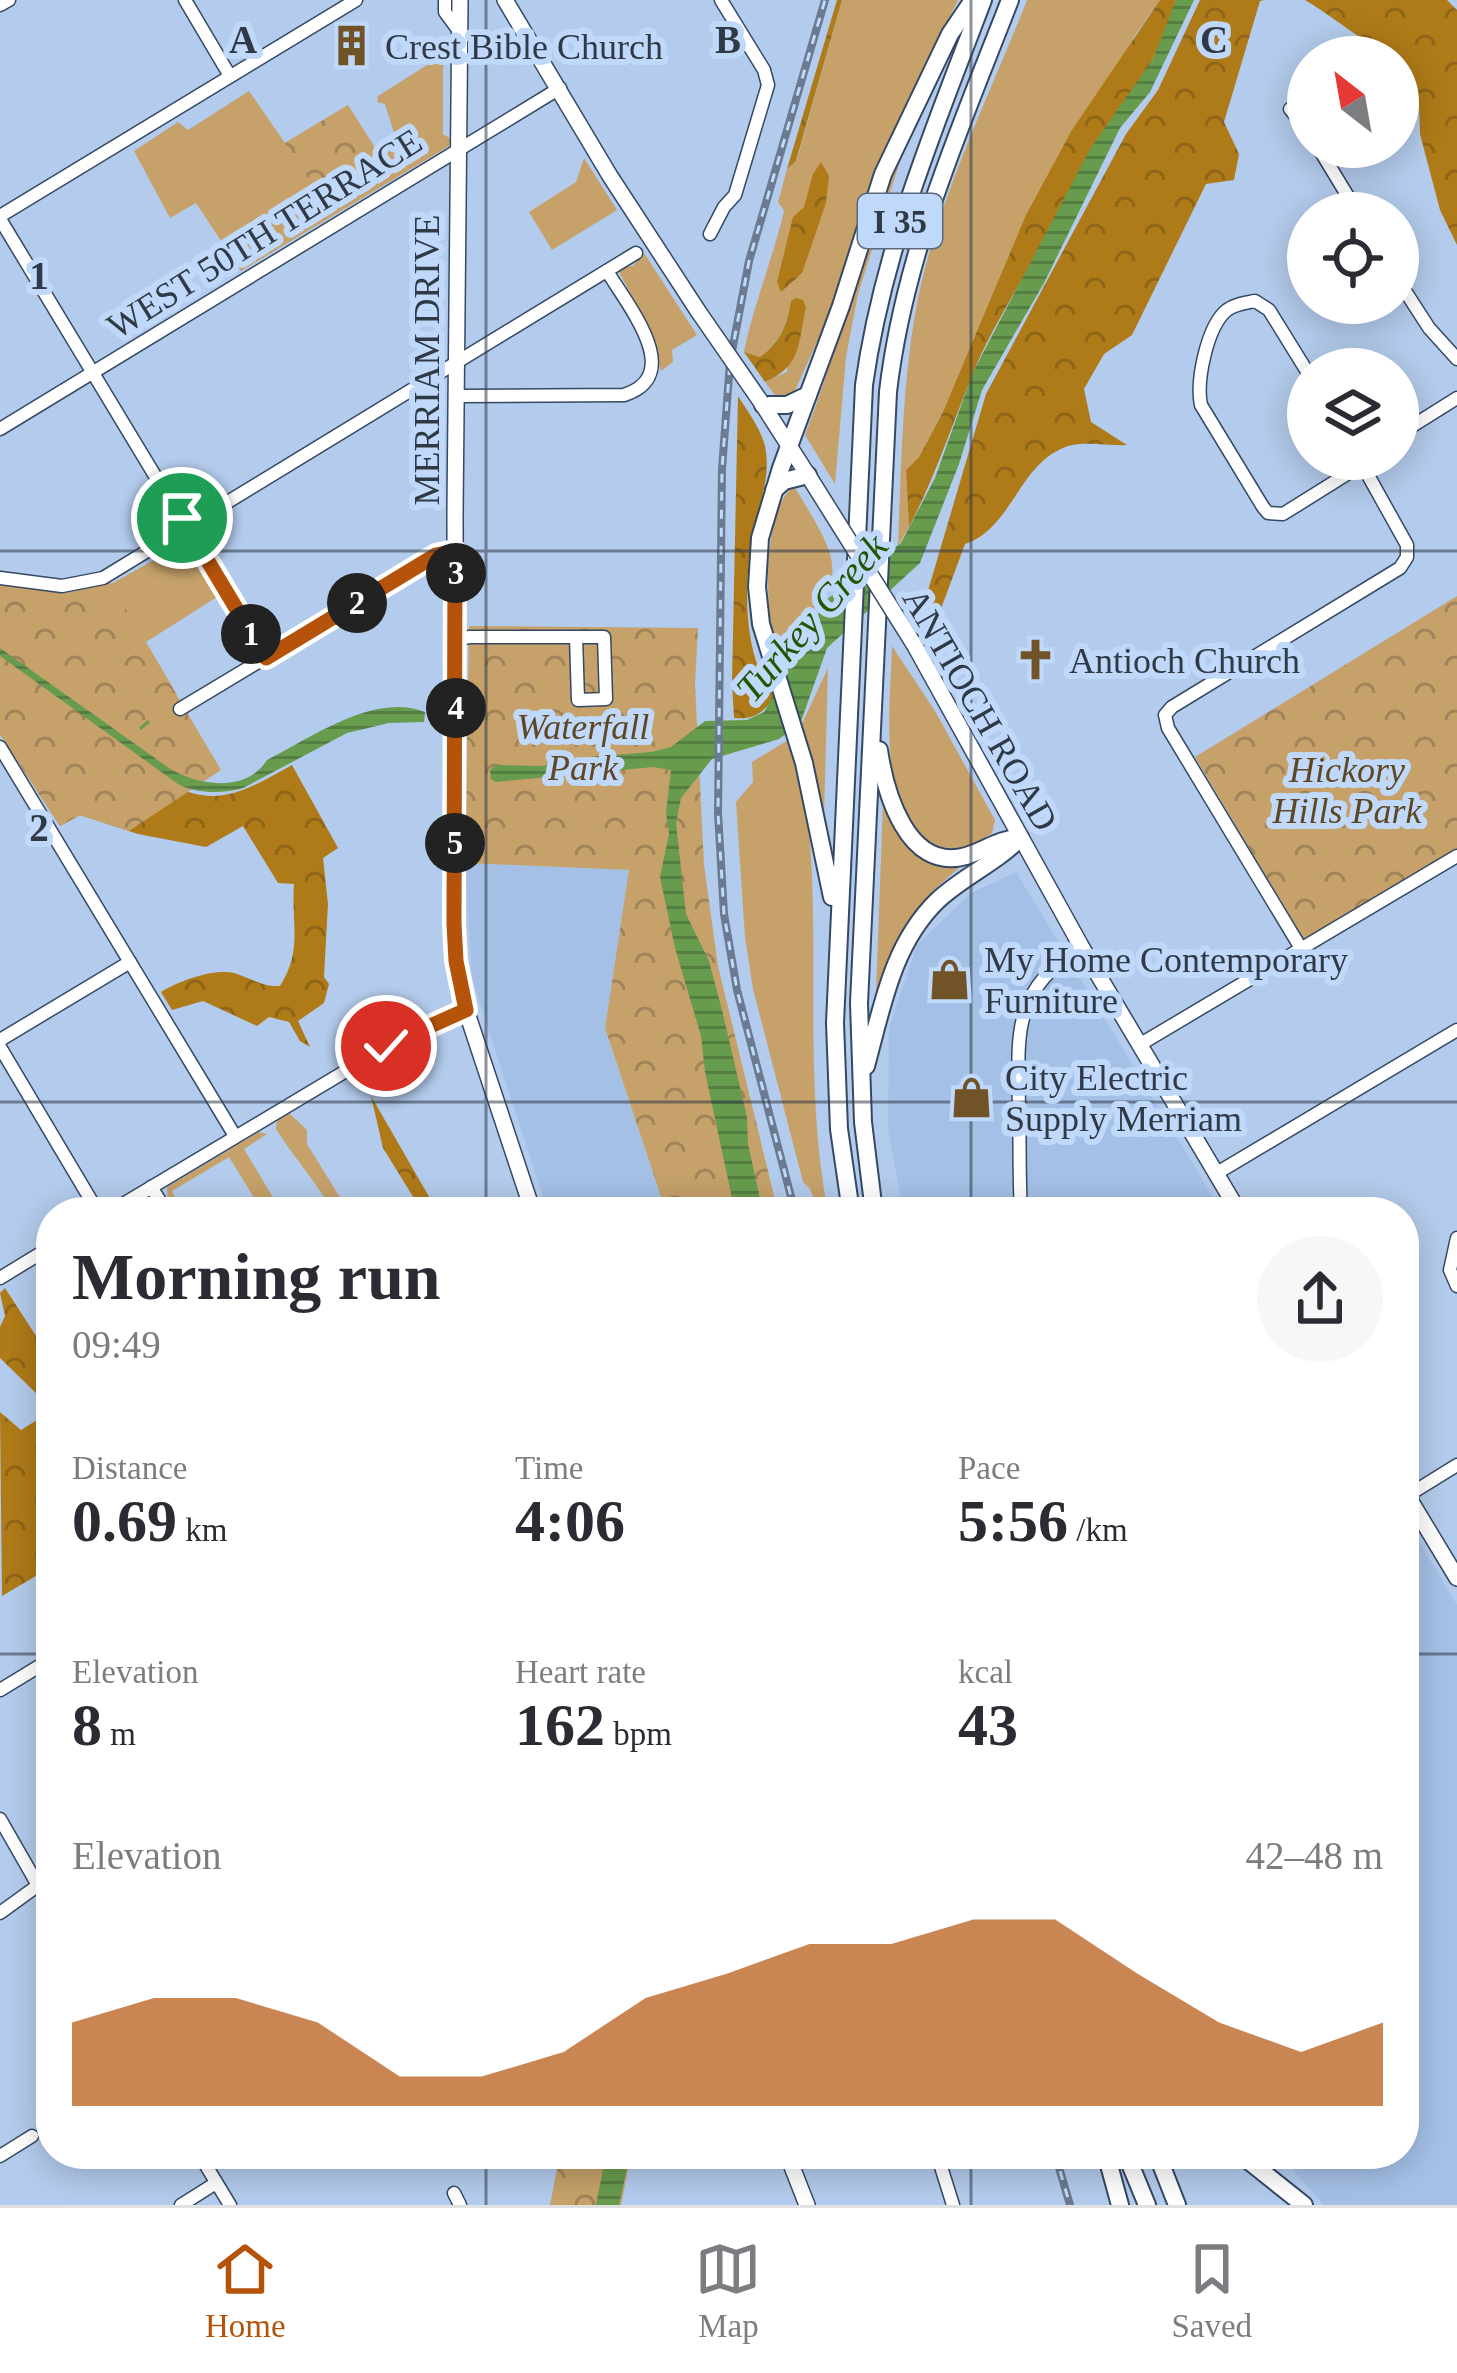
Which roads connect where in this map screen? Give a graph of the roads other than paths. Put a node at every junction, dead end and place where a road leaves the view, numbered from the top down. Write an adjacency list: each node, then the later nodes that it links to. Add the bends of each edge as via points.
1 (9, 0): 11 (street)
2 (185, 0): 13 (street)
3 (356, 0): 13 (street)
4 (445, 0): 12 (street)
5 (460, 0): 12 (main road, MERRIAM DRIVE)
6 (505, 0): 14 (main road, ANTIOCH ROAD)
7 (721, 0): 17 (street, via 768,85 735,195)
8 (973, 0): 26 (highway, via 897,141)
9 (983, 0): 47 (highway, I 35, bridge, via 900,219 869,345)
10 (1010, 0): 43 (highway, I 35, bridge, via 910,267 888,392)
11 (0, 5)
12 (459, 31): 15 (main road, MERRIAM DRIVE)
13 (230, 76): 16 (street)
14 (560, 88): 15 (street, WEST 50TH TERRACE); 28 (main road, ANTIOCH ROAD, bridge)
15 (458, 149): 23 (main road, MERRIAM DRIVE); 24 (street, WEST 50TH TERRACE)
16 (0, 218): 24 (street)
17 (710, 234)
18 (636, 254): 19 (street)
19 (608, 271): 23 (street); 25 (street, via 650,348 647,384 624,394)
20 (1419, 313): 22 (street)
21 (1293, 348): 33 (street, via 1269,310 1237,304 1218,319 1201,405 1268,513 1283,514)
22 (1457, 359)
23 (457, 365): 25 (main road, MERRIAM DRIVE); 36 (street)
24 (94, 372): 30 (street, WEST 50TH TERRACE); 36 (street)
25 (457, 395): 37 (main road, MERRIAM DRIVE)
26 (808, 395): 28 (highway); 31 (highway)
27 (1457, 398): 29 (street)
28 (762, 404): 31 (main road, ANTIOCH ROAD)
29 (1419, 422)
30 (0, 429)
31 (789, 445): 32 (main road, ANTIOCH ROAD); 35 (highway)
32 (810, 478): 35 (highway, via 784,481); 45 (main road, ANTIOCH ROAD, bridge)
33 (1335, 480)
34 (1374, 480): 49 (street, via 1407,545 1400,568 1165,715)
35 (774, 491): 47 (highway, via 760,538 758,606)
36 (188, 528): 38 (street, via 104,578 62,586); 41 (street)
37 (455, 551): 40 (main road, MERRIAM DRIVE); 41 (street)
38 (0, 578)
39 (576, 637): 39 (street, via 604,637 606,699 578,700); 40 (street)
40 (457, 639): 51 (main road, MERRIAM DRIVE, via 454,924)
41 (266, 658): 42 (street)
42 (180, 710)
43 (873, 714): 45 (highway, via 889,798 919,845 952,859); 55 (highway, I 35)
44 (0, 747): 50 (street)
45 (1020, 838): 48 (main road, ANTIOCH ROAD); 55 (highway, via 935,903 910,935)
46 (1457, 856): 49 (street)
47 (838, 928): 63 (highway, I 35, via 836,1072)
48 (1081, 946): 54 (main road, ANTIOCH ROAD); 65 (street, via 1045,974 1022,1015)
49 (1302, 950): 54 (street)
50 (130, 962): 53 (street); 56 (street)
51 (466, 1010): 56 (street, via 386,1046); 62 (main road, MERRIAM DRIVE)
52 (1457, 1030): 57 (street)
53 (0, 1043): 59 (street)
54 (1139, 1045): 57 (main road, ANTIOCH ROAD)
55 (861, 1086): 64 (highway, I 35)
56 (235, 1136): 58 (street)
57 (1217, 1173): 66 (main road, ANTIOCH ROAD)
58 (152, 1187): 60 (street); 61 (street)
59 (89, 1197)
60 (135, 1197)
61 (158, 1197)
62 (528, 1197)
63 (849, 1197)
64 (872, 1197)
65 (1021, 1197)
66 (1231, 1197)
67 (1457, 1238): 70 (street, via 1450,1270)
68 (36, 1256): 69 (street)
69 (0, 1277)
70 (1457, 1286)
71 (1457, 1465): 72 (street)
72 (1419, 1486)
73 (1419, 1515): 74 (main road)
74 (1457, 1578)
75 (36, 1669): 76 (street)
76 (0, 1690)
77 (0, 1819): 78 (street)
78 (36, 1868)
79 (36, 1886): 80 (street)
80 (0, 1912)
81 (32, 2136): 82 (street)
82 (0, 2156)
83 (210, 2169): 90 (street)
84 (793, 2169): 93 (main road)
85 (942, 2169): 94 (street)
86 (1110, 2169): 95 (highway)
87 (1132, 2169): 96 (highway)
88 (1162, 2169): 97 (highway)
89 (1259, 2169): 98 (highway)
90 (217, 2183): 91 (street); 92 (street)
91 (181, 2205)
92 (230, 2205)
93 (807, 2205)
94 (953, 2205)
95 (1120, 2205)
96 (1147, 2205)
97 (1178, 2205)
98 (1304, 2205)

